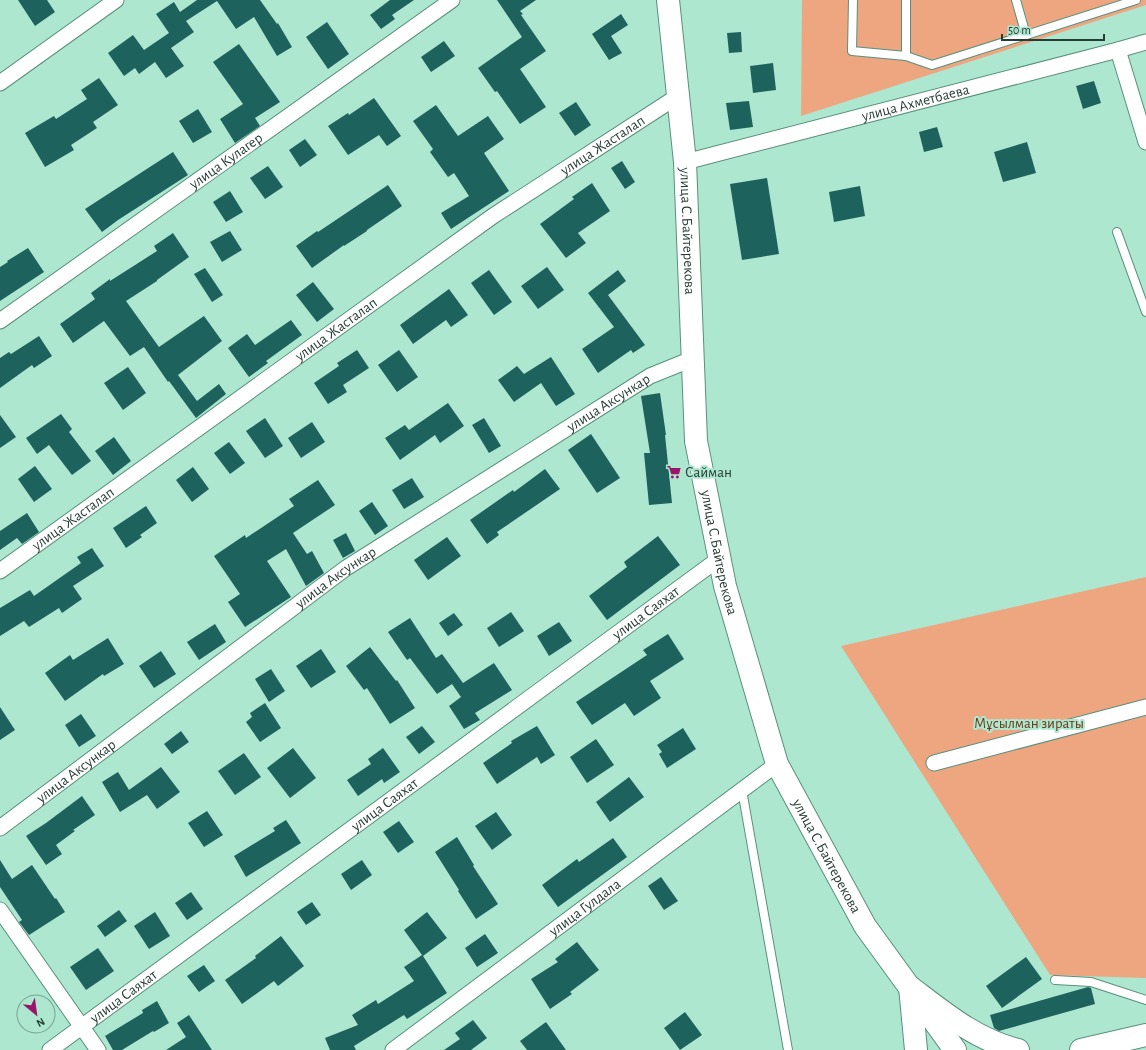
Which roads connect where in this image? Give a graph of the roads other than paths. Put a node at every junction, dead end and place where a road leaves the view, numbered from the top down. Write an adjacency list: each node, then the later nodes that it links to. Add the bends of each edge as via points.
1 (116, 0): 12 (street)
2 (452, 0): 18 (street, улица Кулагер)
3 (668, 0): 13 (main road, улица С.Байтерекова)
4 (853, 0): 11 (lane, via 852,51)
5 (906, 0): 11 (lane)
6 (1016, 0): 8 (lane)
7 (1136, 0): 8 (lane)
8 (1026, 35): 11 (lane, via 932,65)
9 (1146, 42): 10 (street, улица Ахметбаева)
10 (1118, 50): 14 (street); 15 (street, улица Ахметбаева)
11 (906, 56)
12 (0, 82)
13 (678, 96): 15 (main road, улица С.Байтерекова); 21 (street, улица Жасталап, via 493,216)
14 (1146, 142)
15 (685, 162): 19 (main road, улица С.Байтерекова)
16 (1116, 232): 17 (lane)
17 (1146, 312)
18 (0, 321)
19 (692, 359): 20 (main road, улица С.Байтерекова, via 696,441); 26 (street, улица Аксункар, via 650,376 346,568)
20 (720, 558): 24 (main road, улица С.Байтерекова, via 725,586); 31 (street, улица Саяхат)
21 (0, 571)
22 (1146, 707): 23 (street)
23 (934, 763)
24 (777, 764): 25 (street, улица Гулдала); 29 (main road, улица С.Байтерекова, via 866,926)
25 (742, 790): 35 (street, улица Гулдала); 36 (lane)
26 (0, 828)
27 (0, 910): 31 (street)
28 (1055, 980): 30 (lane, via 1091,982)
29 (910, 986): 37 (main road); 38 (main road, улица С.Байтерекова); 39 (main road, via 978,1036)
30 (1146, 1000)
31 (82, 1027): 33 (street, улица Саяхат); 34 (street)
32 (1146, 1035): 40 (main road)
33 (50, 1050)
34 (98, 1050)
35 (393, 1050)
36 (788, 1050)
37 (916, 1050)
38 (955, 1050)
39 (1018, 1050)
40 (1081, 1050)

